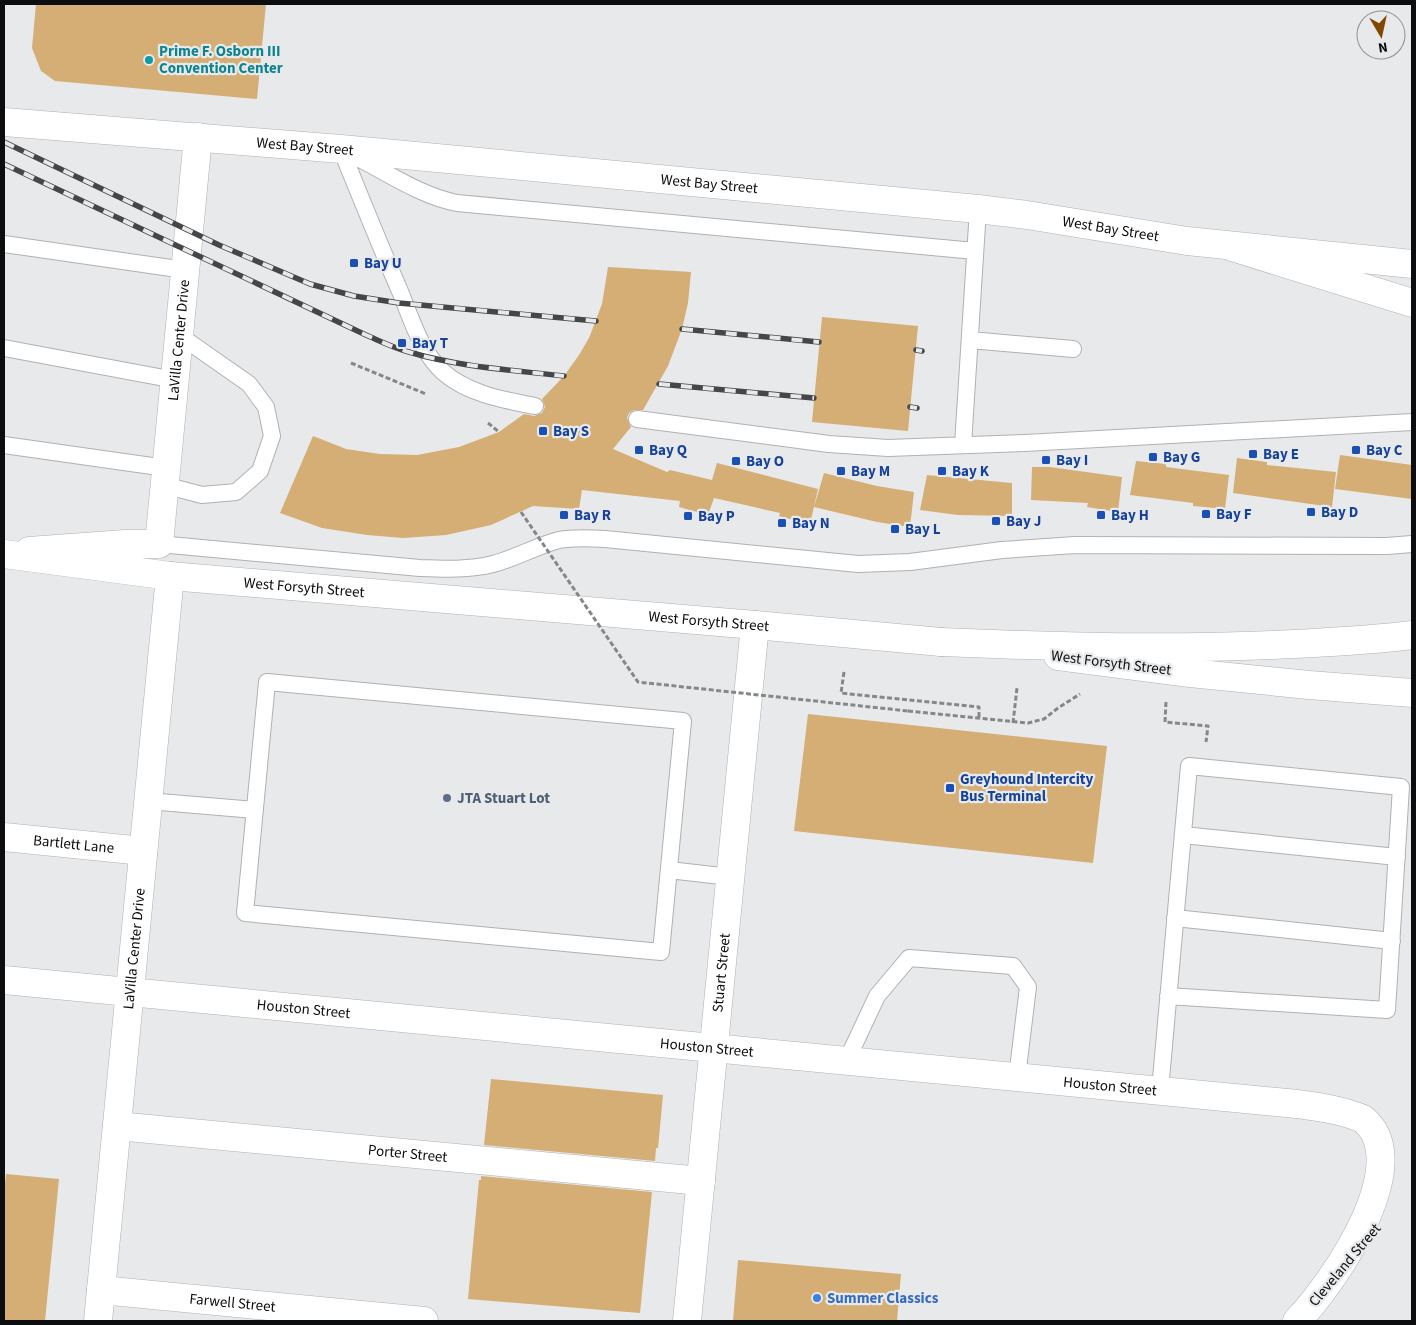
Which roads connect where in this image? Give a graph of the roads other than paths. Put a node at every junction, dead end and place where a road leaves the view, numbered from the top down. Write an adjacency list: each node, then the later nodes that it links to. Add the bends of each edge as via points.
1 (4, 122): 2 (main road, West Bay Street)
2 (198, 137): 3 (main road, West Bay Street); 9 (main road, LaVilla Center Drive)
3 (341, 149): 4 (main road, West Bay Street); 7 (lane, via 430,195 457,203); 16 (lane, via 427,354 445,374 457,381 501,400)
4 (978, 209): 6 (main road, West Bay Street); 7 (lane)
5 (4, 244): 9 (lane)
6 (1232, 247): 8 (main road, West Bay Street); 10 (main road)
7 (975, 251): 12 (lane)
8 (1412, 264)
9 (185, 270): 11 (main road, LaVilla Center Drive)
10 (1412, 303)
11 (178, 335): 15 (main road, LaVilla Center Drive); 21 (lane, via 249,384 266,407 272,436 260,471 236,492 202,495)
12 (970, 340): 14 (lane); 20 (lane)
13 (4, 348): 15 (lane)
14 (1073, 349)
15 (175, 380): 21 (main road, LaVilla Center Drive)
16 (535, 406)
17 (636, 419): 20 (lane, via 829,444 888,448)
18 (1412, 422): 20 (lane)
19 (4, 445): 21 (lane)
20 (963, 445)
21 (165, 476): 22 (main road, LaVilla Center Drive)
22 (159, 544): 23 (lane, via 445,569 492,564 561,540 582,538 858,564 910,562 1002,550 1075,545); 24 (main road)
23 (1412, 544)
24 (4, 553): 25 (main road, West Forsyth Street)
25 (170, 576): 26 (main road, West Forsyth Street); 30 (main road, LaVilla Center Drive)
26 (755, 625): 28 (main road, West Forsyth Street); 37 (main road, Stuart Street)
27 (1412, 635): 28 (main road, via 1175,648)
28 (941, 642): 29 (main road, West Forsyth Street, via 1190,673)
29 (1412, 693)
30 (148, 801): 31 (lane); 34 (main road, LaVilla Center Drive)
31 (255, 810): 36 (lane, via 245,913 661,952); 36 (lane, via 267,682 683,721)
32 (1183, 835): 35 (lane); 35 (lane, via 1189,766 1401,787); 38 (lane)
33 (4, 838): 34 (main road, Bartlett Lane)
34 (143, 851): 41 (main road, LaVilla Center Drive)
35 (1397, 857): 39 (lane)
36 (669, 870): 37 (lane)
37 (730, 877): 43 (main road, Stuart Street)
38 (1175, 918): 39 (lane); 42 (lane)
39 (1392, 940): 42 (lane, via 1387,1010)
40 (4, 980): 41 (main road, Houston Street)
41 (130, 992): 43 (main road, Houston Street); 47 (main road, LaVilla Center Drive)
42 (1168, 996): 46 (lane)
43 (714, 1047): 44 (main road, Houston Street); 49 (main road, Stuart Street)
44 (847, 1060): 45 (main road, Houston Street); 45 (lane, via 878,996 910,958 1013,966 1028,987)
45 (1017, 1077): 46 (main road, Houston Street)
46 (1160, 1090): 48 (main road, Houston Street, via 1297,1104 1345,1113 1378,1127)
47 (117, 1126): 49 (main road, Porter Street); 50 (main road, LaVilla Center Drive)
48 (1398, 1149): 54 (main road, Cleveland Street, via 1399,1181 1394,1199 1375,1235)
49 (701, 1181): 53 (main road, Stuart Street)
50 (101, 1290): 51 (main road, LaVilla Center Drive); 52 (main road, Farwell Street)
51 (98, 1321)
52 (424, 1321)
53 (687, 1321)
54 (1297, 1321)

